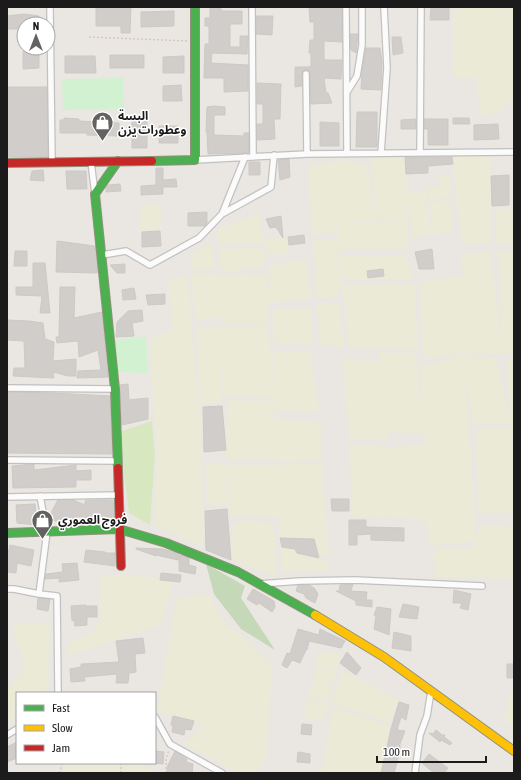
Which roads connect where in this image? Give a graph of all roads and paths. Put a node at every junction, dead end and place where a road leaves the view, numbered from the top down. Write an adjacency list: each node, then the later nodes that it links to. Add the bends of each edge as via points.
1 (50, 7): 22 (street)
2 (195, 7): 9 (street)
3 (252, 7): 18 (street)
4 (346, 7): 11 (street)
5 (362, 7): 11 (street, via 362,45 357,76)
6 (384, 7): 16 (street, via 387,68)
7 (421, 7): 13 (street)
8 (89, 37): 9 (path)
9 (195, 41): 20 (street)
10 (306, 74): 14 (street)
11 (347, 92): 15 (street)
12 (514, 152): 13 (street)
13 (420, 153): 16 (street)
14 (306, 154): 15 (street); 17 (street)
15 (347, 154): 16 (street)
16 (381, 154)
17 (274, 155): 18 (street); 26 (street, via 271,187)
18 (253, 156): 19 (street)
19 (245, 157): 20 (street); 26 (street)
20 (195, 160): 21 (street)
21 (118, 161): 23 (street); 25 (street)
22 (52, 162): 23 (street); 24 (street)
23 (91, 162): 25 (street)
24 (7, 163)
25 (95, 194): 27 (street)
26 (222, 214): 27 (street, via 199,238 150,264 126,251)
27 (102, 255): 29 (street)
28 (7, 388): 29 (street)
29 (115, 389): 31 (street)
30 (7, 460): 31 (street)
31 (117, 461): 32 (street)
32 (118, 495): 33 (street); 35 (street)
33 (40, 496): 34 (street); 37 (street)
34 (7, 497)
35 (119, 529): 37 (street); 38 (street); 39 (street, via 166,543 238,572)
36 (7, 532): 37 (street)
37 (47, 532): 42 (street)
38 (121, 566)
39 (259, 584): 40 (street, via 355,580); 43 (street, via 384,657)
40 (482, 586)
41 (7, 589): 42 (street)
42 (39, 594): 44 (street, via 57,596)
43 (431, 690): 49 (street); 52 (street, via 427,716 420,735)
44 (58, 692)
45 (156, 719): 48 (street)
46 (16, 730): 47 (street)
47 (7, 735)
48 (170, 744): 50 (path); 51 (street)
49 (514, 751)
50 (166, 773)
51 (222, 773)
52 (415, 773)

